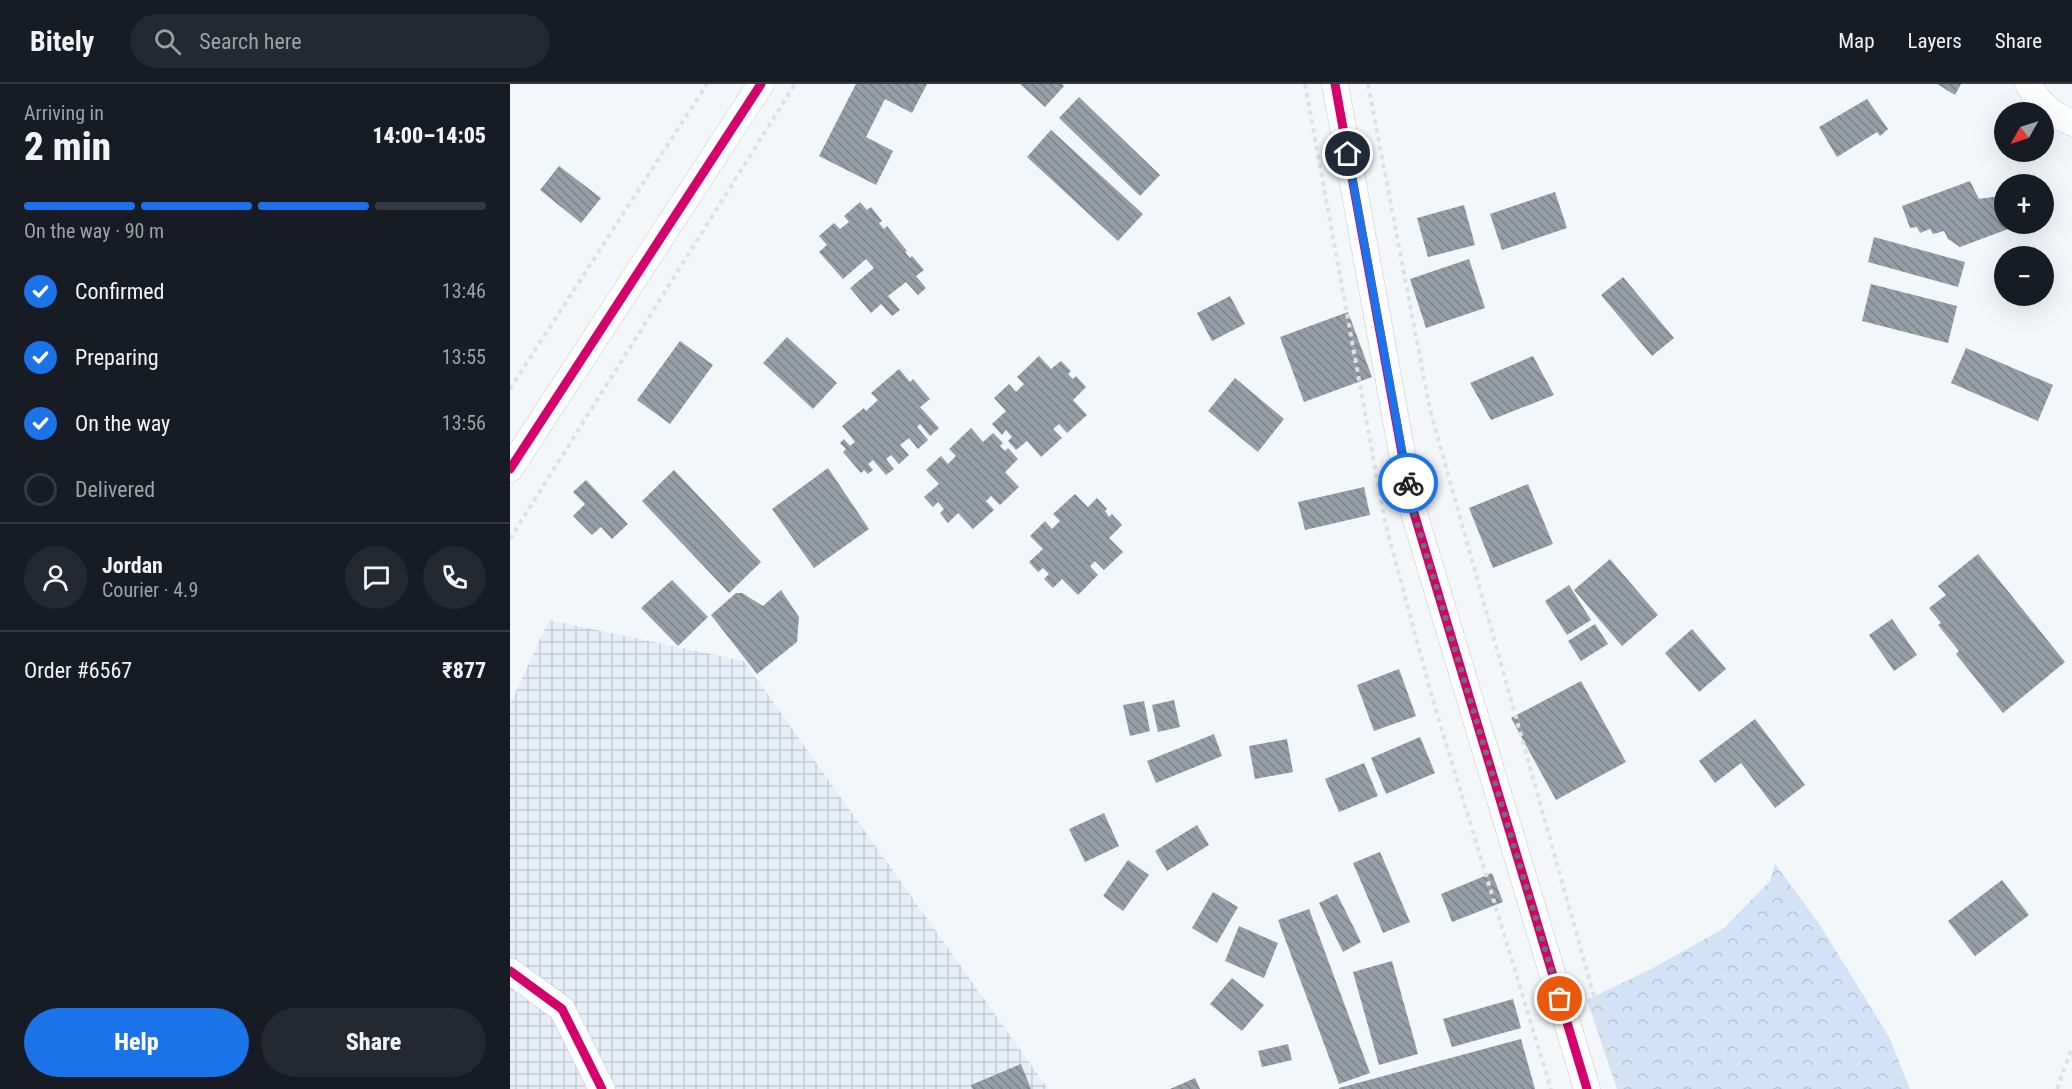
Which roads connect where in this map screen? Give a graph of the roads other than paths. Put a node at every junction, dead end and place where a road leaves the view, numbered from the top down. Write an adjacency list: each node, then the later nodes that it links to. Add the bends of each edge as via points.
1 (762, 84): 5 (street)
2 (1335, 84): 8 (street, via 1411,503)
3 (2028, 84): 4 (street, via 2052,114)
4 (2072, 123)
5 (510, 469)
6 (510, 971): 7 (street, via 562,1009)
7 (602, 1089)
8 (1587, 1089)

